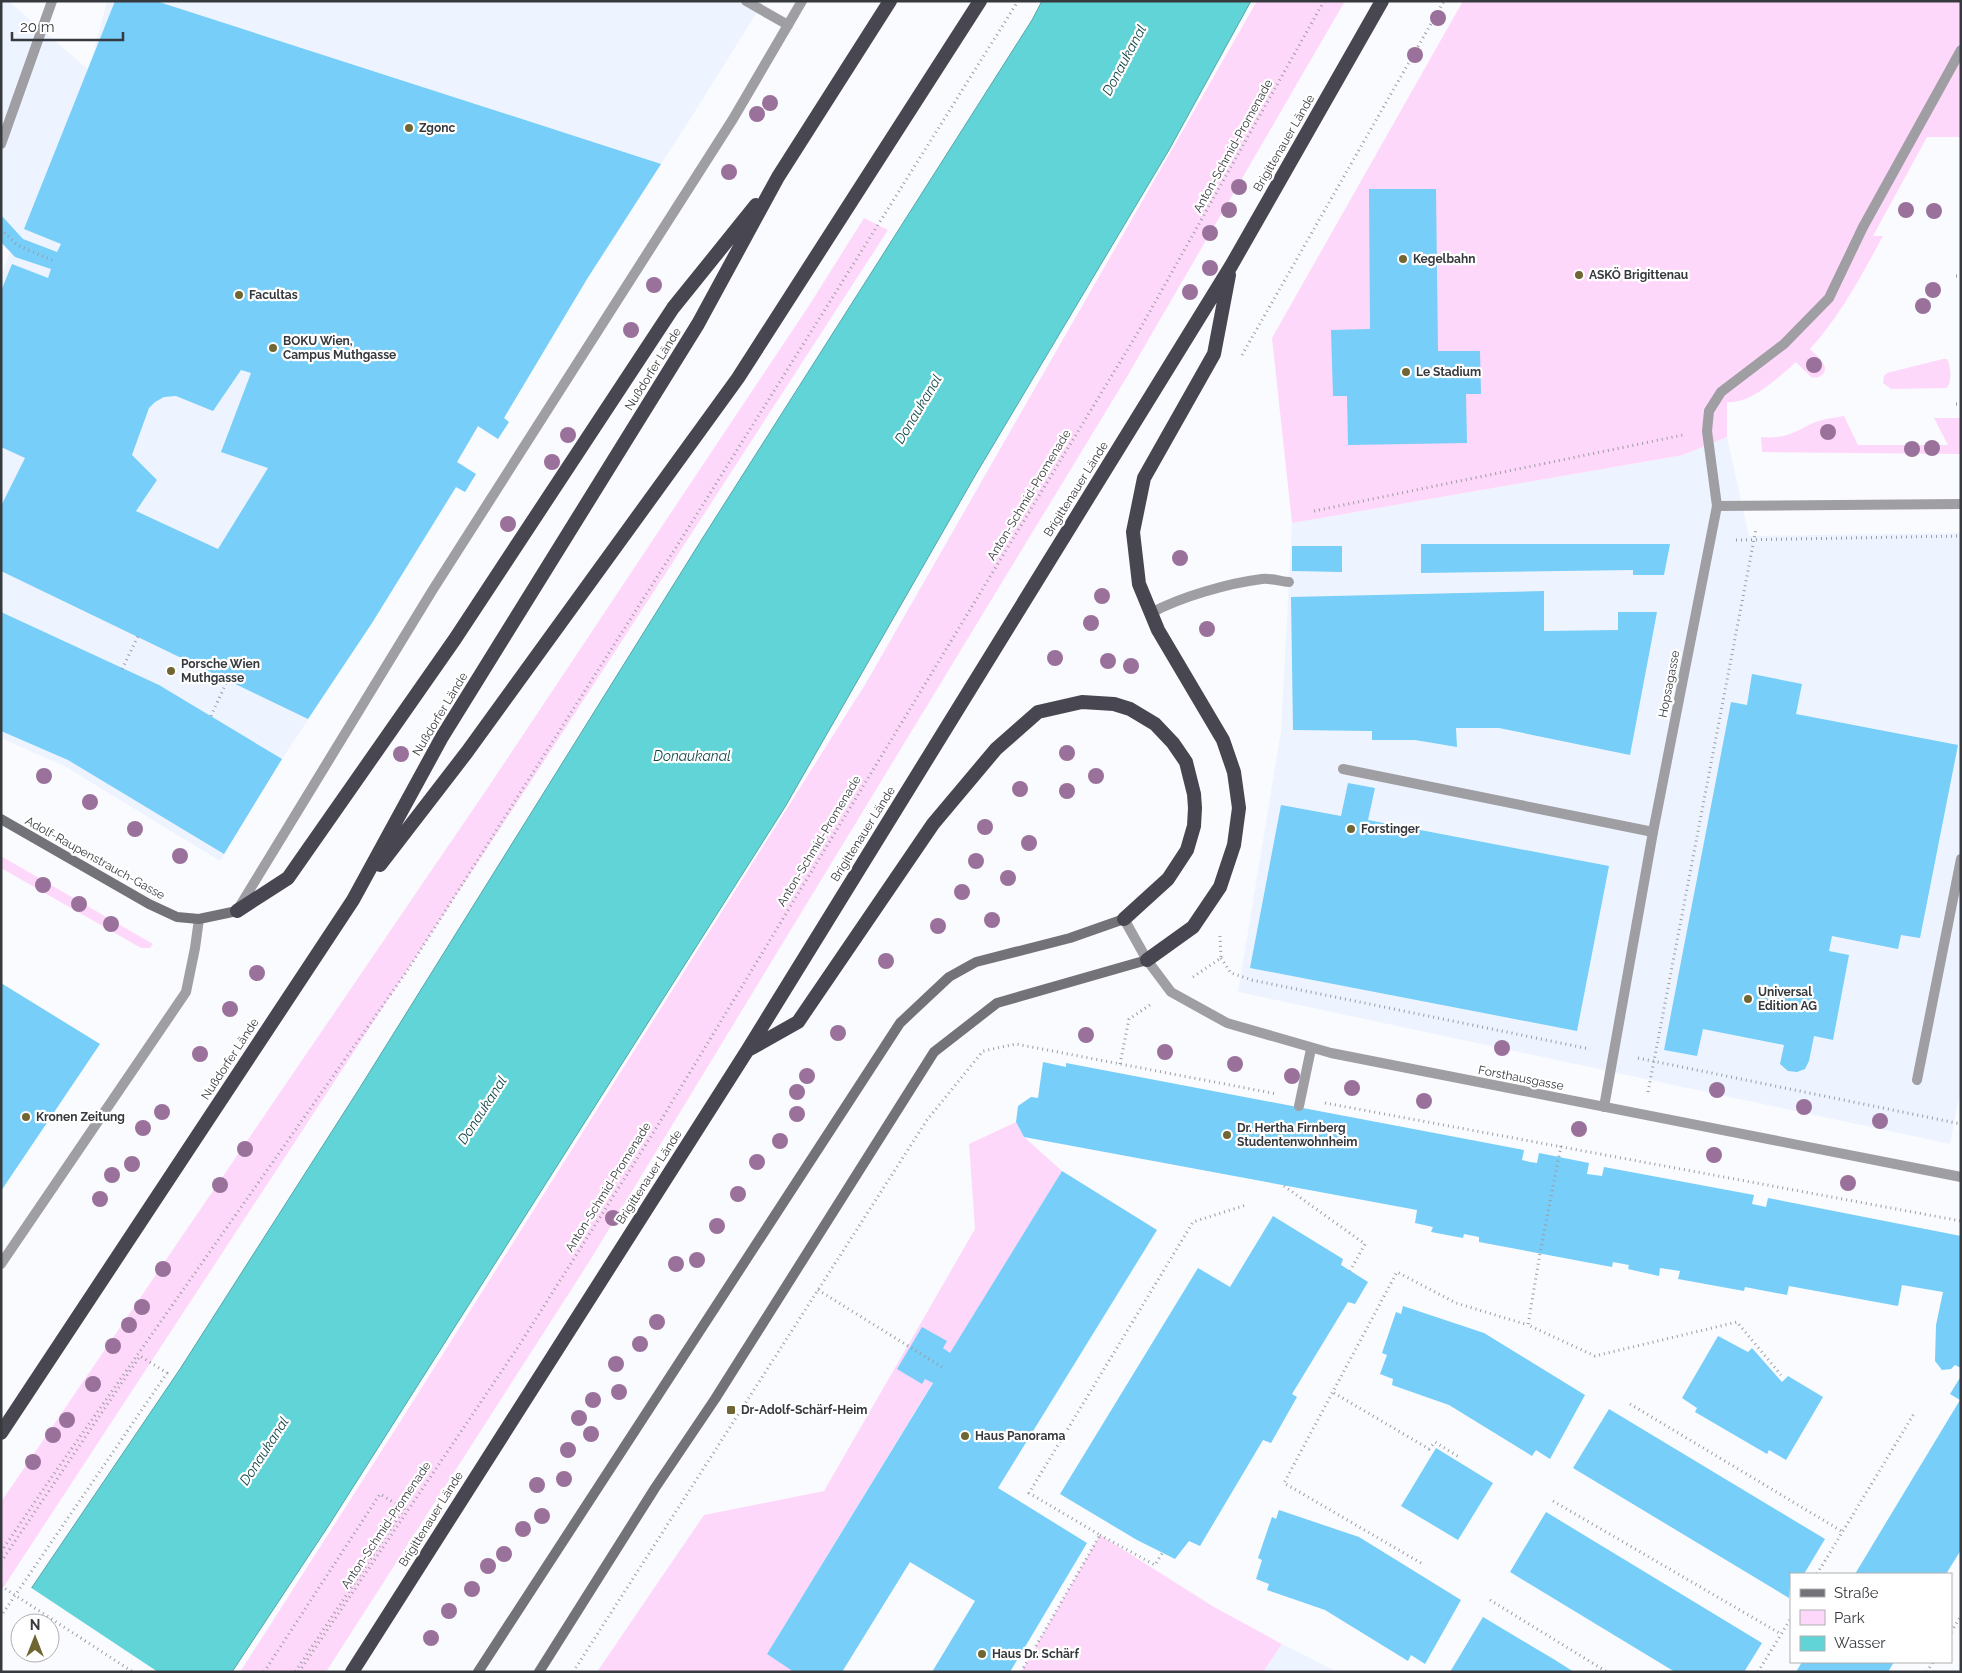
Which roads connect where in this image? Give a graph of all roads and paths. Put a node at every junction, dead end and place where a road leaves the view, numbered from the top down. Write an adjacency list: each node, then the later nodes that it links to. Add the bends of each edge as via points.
1 (52, 1): 12 (street)
2 (746, 1): 10 (street)
3 (802, 1): 10 (street)
4 (890, 1): 13 (highway, Nußdorfer Lände)
5 (980, 1): 36 (highway, via 738,378 467,752)
6 (1018, 1): 68 (path, via 409,968)
7 (1324, 1): 82 (path, Anton-Schmid-Promenade, via 1140,328 652,1135 520,1344)
8 (1382, 1): 16 (highway, Brigittenauer Lände)
9 (1444, 1): 17 (path)
10 (788, 25): 37 (street, via 733,119 432,591)
11 (1961, 50): 18 (street, Hopsagasse, via 1863,227 1829,298 1784,344 1721,392 1709,411)
12 (1, 144)
13 (778, 177): 36 (highway, Nußdorfer Lände, via 698,324 442,737); 37 (highway, via 674,308 455,639 288,878)
14 (1, 229): 15 (path, via 17,245)
15 (54, 261)
16 (1231, 266): 27 (highway, via 1214,354 1144,478 1133,532 1139,584); 43 (highway, Brigittenauer Lände)
17 (1241, 357)
18 (1707, 431): 20 (street, Hopsagasse); 22 (path)
19 (1961, 504): 21 (street)
20 (1717, 506): 21 (street); 24 (street, Hopsagasse)
21 (1759, 506): 25 (path)
22 (1314, 511)
23 (1961, 536): 25 (path)
24 (1710, 540): 25 (path); 34 (street, Hopsagasse)
25 (1754, 540): 48 (path)
26 (1289, 582): 27 (street, via 1264,578 1168,604)
27 (1151, 613): 40 (highway, via 1223,740 1234,772 1239,808 1234,845 1220,887 1193,927)
28 (138, 636): 29 (path)
29 (122, 669)
30 (228, 679): 31 (path)
31 (211, 716)
32 (1343, 769): 34 (street)
33 (1, 819): 38 (main road, Adolf-Raupenstrauch-Gasse, via 149,904 177,917)
34 (1653, 832): 47 (street, Hopsagasse)
35 (1961, 859): 45 (street)
36 (353, 900): 63 (highway, Nußdorfer Lände)
37 (237, 911): 38 (main road, Adolf-Raupenstrauch-Gasse)
38 (199, 919): 54 (street, via 186,992)
39 (1124, 919): 40 (street, Forsthausgasse); 43 (highway, via 1168,879 1187,850 1195,808 1186,762 1155,724 1130,709 1114,704 1082,702 1038,712 996,749 933,824 798,1022); 84 (main road, via 1070,938 976,962 949,977 900,1023)
40 (1147, 960): 41 (street, Forsthausgasse); 85 (main road, via 997,1003 934,1052)
41 (1171, 992): 42 (street, Forsthausgasse, via 1227,1023); 44 (path, via 1129,1019)
42 (1311, 1049): 46 (street); 47 (street, Forsthausgasse)
43 (748, 1051): 83 (highway, Brigittenauer Lände)
44 (1120, 1064): 46 (path); 56 (path, via 1016,1044 983,1051 928,1120)
45 (1917, 1080)
46 (1299, 1102): 49 (path)
47 (1604, 1107): 48 (street, Forsthausgasse)
48 (1644, 1115): 50 (street, Forsthausgasse)
49 (1561, 1146): 53 (path); 57 (path)
50 (1961, 1177)
51 (1284, 1186): 55 (path, via 1365,1244)
52 (1246, 1205): 67 (path, via 1193,1222 1029,1493)
53 (1961, 1221)
54 (1, 1264)
55 (1350, 1271)
56 (818, 1290): 58 (path); 86 (path)
57 (1528, 1325): 59 (path, via 1595,1356 1737,1322); 60 (path, via 1456,1303 1397,1272)
58 (942, 1367)
59 (1781, 1375)
60 (1334, 1393): 64 (path, via 1429,1449 1435,1442); 71 (path, via 1284,1484)
61 (1630, 1404): 66 (path)
62 (1915, 1412): 66 (path)
63 (1, 1433)
64 (1459, 1457)
65 (1553, 1501): 79 (path)
66 (1843, 1532): 72 (path)
67 (1100, 1535): 69 (path, via 1155,1565); 87 (path)
68 (1, 1552)
69 (1163, 1552)
70 (1, 1562): 75 (path, via 140,1356 167,1373)
71 (1421, 1563)
72 (1818, 1573)
73 (1, 1586): 80 (path)
74 (1490, 1600): 88 (path)
75 (1, 1616)
76 (1961, 1616): 78 (path)
77 (1790, 1620): 79 (path)
78 (1952, 1630)
79 (1781, 1634): 89 (path)
80 (133, 1672)
81 (264, 1672): 82 (path, via 380,1494 404,1509)
82 (297, 1672)
83 (352, 1672)
84 (478, 1672)
85 (539, 1672)
86 (573, 1672)
87 (1021, 1672)
88 (1607, 1672)
89 (1758, 1672)

